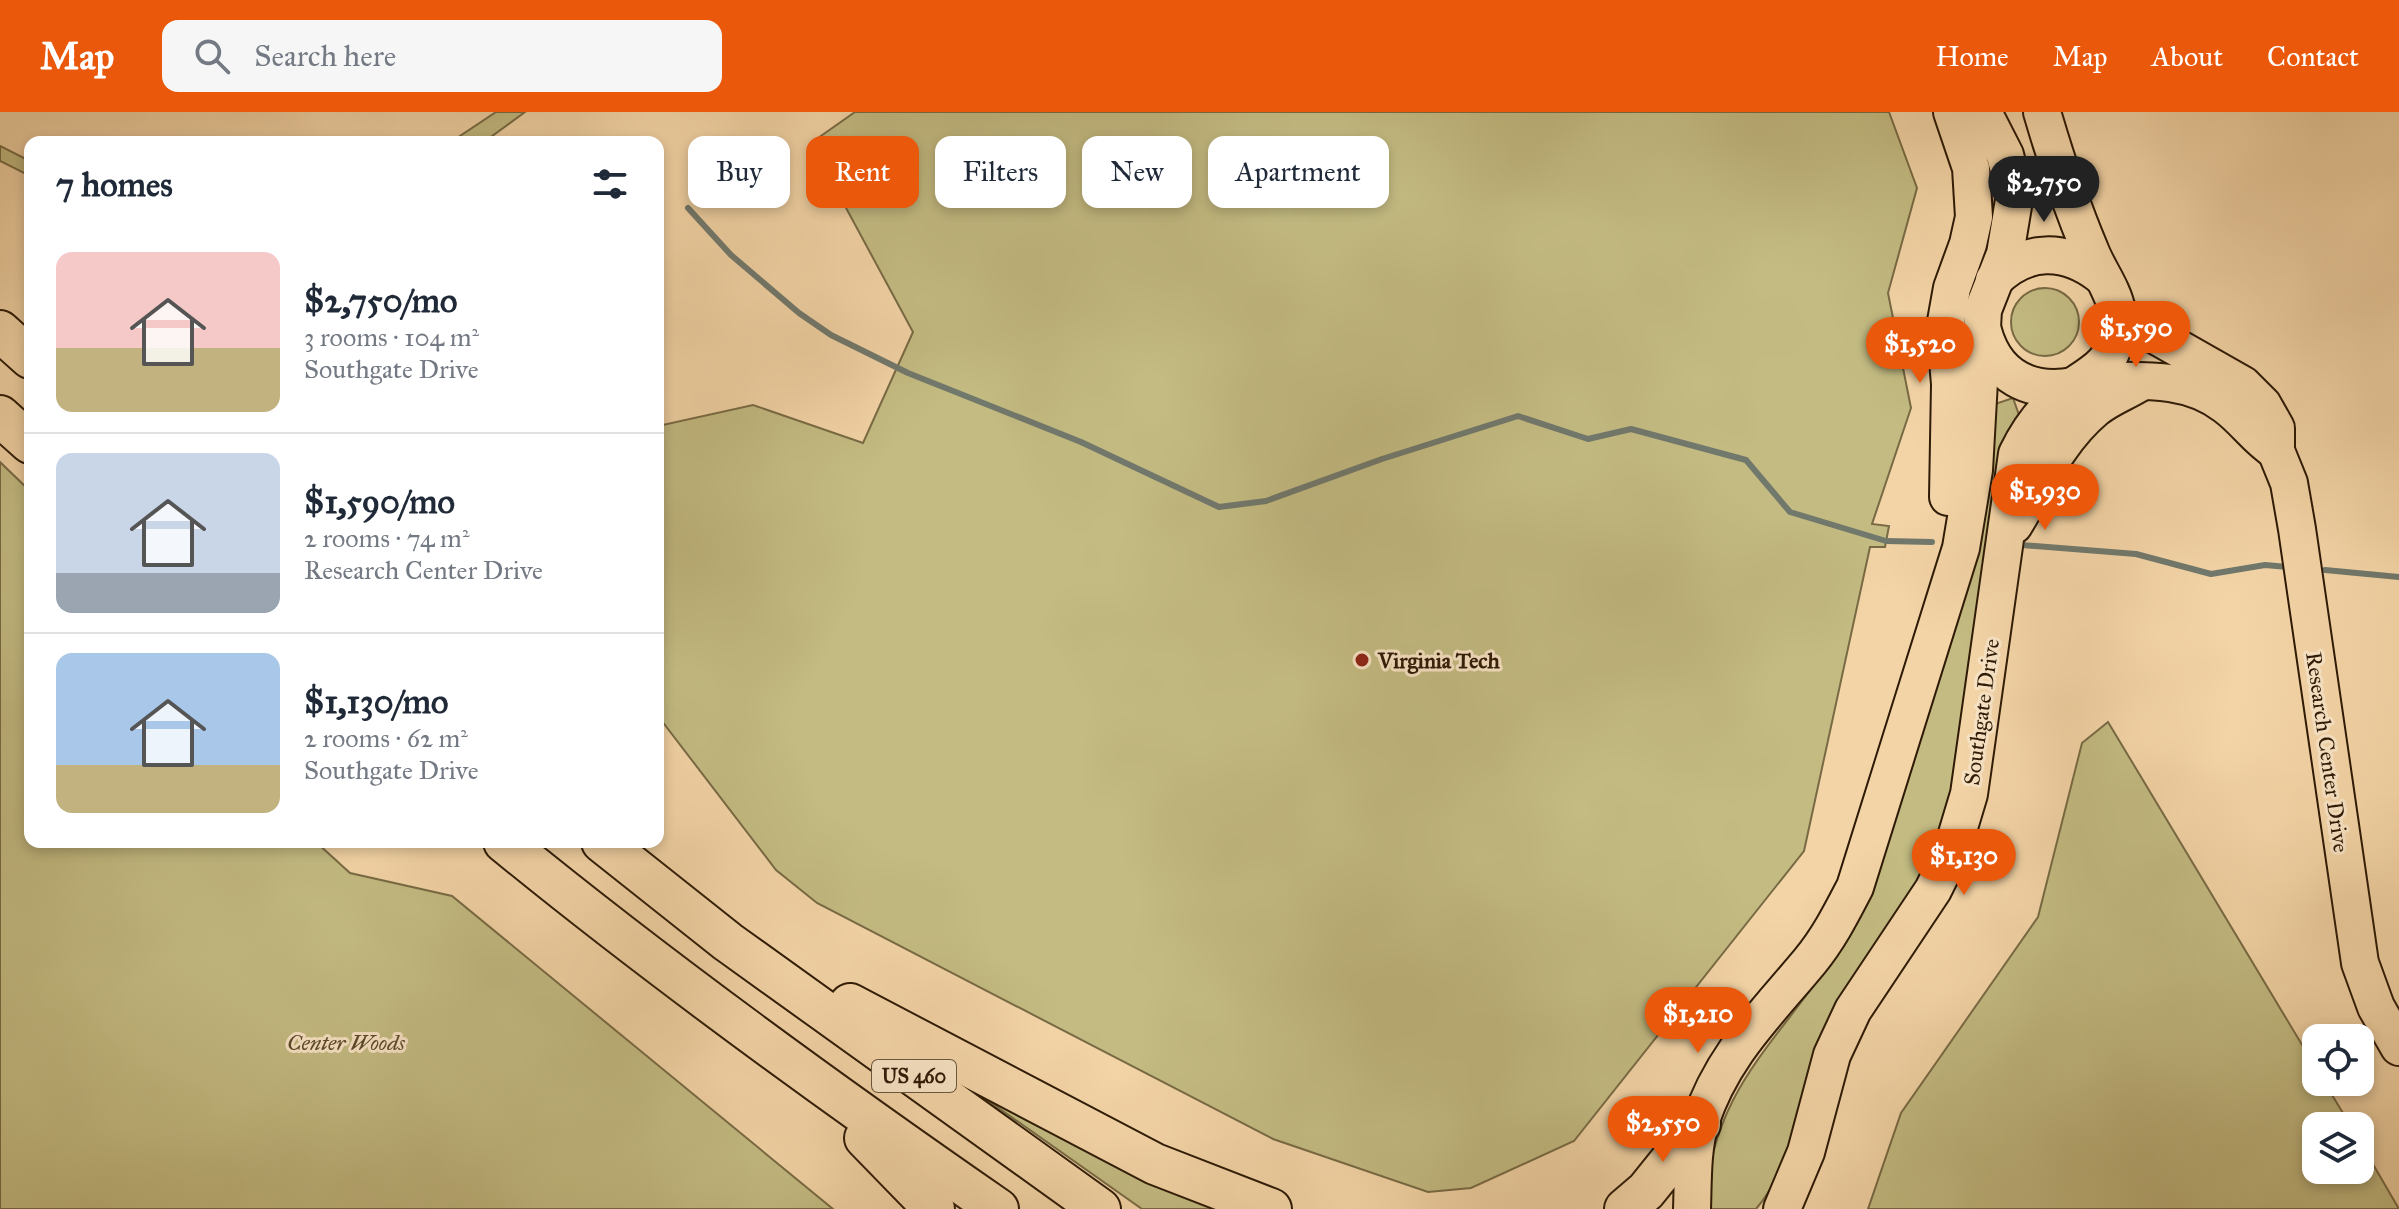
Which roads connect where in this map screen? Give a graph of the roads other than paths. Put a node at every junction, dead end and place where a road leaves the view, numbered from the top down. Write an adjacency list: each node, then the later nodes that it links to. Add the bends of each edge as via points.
1 (1952, 112): 16 (main road, via 1971,168 1974,217 1945,327 1950,384 1948,501)
2 (1983, 112): 5 (main road, via 2005,155 2015,194 2005,254)
3 (2042, 112): 4 (main road, via 2063,184)
4 (2100, 275): 5 (main road, via 2082,261 2040,254 2008,265); 6 (main road)
5 (1994, 280): 7 (main road)
6 (2118, 314): 11 (main road, Southgate Drive, via 2117,336 2108,357); 14 (main road, Research Center Drive, via 2243,385 2276,428)
7 (1982, 330): 11 (main road, via 1999,367 2014,379 2043,389); 16 (main road, via 1969,501 1961,548)
8 (0, 331): 9 (highway)
9 (24, 353)
10 (2144, 380): 11 (main road); 14 (main road, via 2202,392 2225,405); 15 (main road, via 2098,407 2071,434)
11 (2078, 384): 15 (main road, Southgate Drive, via 2039,417 2017,454)
12 (0, 416): 13 (highway)
13 (24, 438)
14 (2276, 451): 20 (main road, Research Center Drive, via 2289,483 2297,529 2360,963 2376,1007)
15 (2005, 540): 29 (main road, Southgate Drive, via 1969,794 1951,854 1853,1010 1832,1055 1806,1152)
16 (1928, 657): 22 (main road, via 1855,887 1811,960 1730,1057)
17 (511, 848): 21 (highway, US 460)
18 (610, 848): 19 (highway, US 460)
19 (728, 942): 25 (highway, US 460); 26 (highway, via 1155,1164)
20 (2399, 1047)
21 (828, 1091): 23 (highway, via 873,1148); 24 (highway, US 460)
22 (1700, 1124): 27 (highway); 28 (main road)
23 (934, 1209)
24 (998, 1209)
25 (1100, 1209)
26 (1271, 1209)
27 (1625, 1209)
28 (1692, 1209)
29 (1783, 1209)

